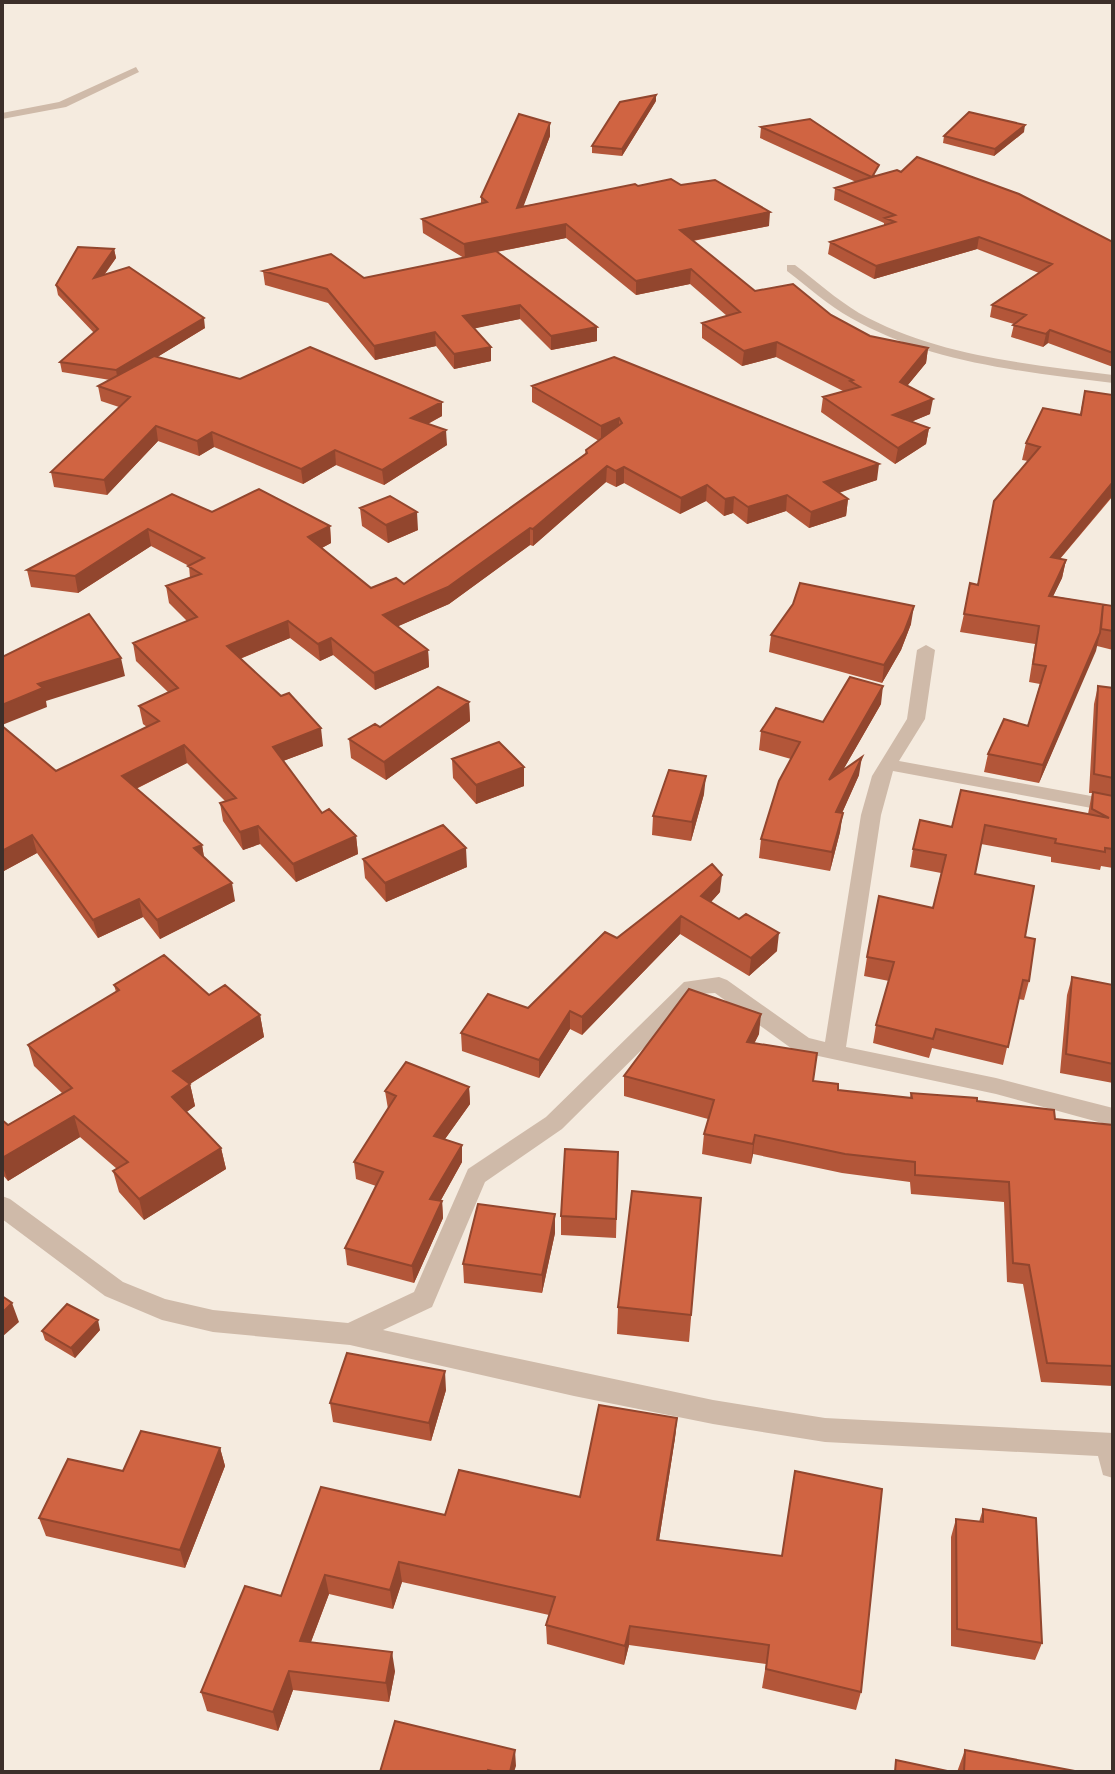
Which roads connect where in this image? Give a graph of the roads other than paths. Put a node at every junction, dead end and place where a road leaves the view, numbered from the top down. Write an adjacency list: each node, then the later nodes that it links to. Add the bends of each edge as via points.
1 (136, 70): 2 (street, via 62,105)
2 (2, 116)
3 (791, 268): 4 (street, via 857,317 908,339 979,357)
4 (1113, 379)
5 (926, 650): 6 (street, via 916,719)
6 (889, 765): 7 (street); 8 (street, via 881,776 859,880)
7 (1113, 806)
8 (834, 1052): 9 (street); 11 (street, via 803,1045 719,985 692,987 554,1123 476,1176 423,1299)
9 (1113, 1117)
10 (2, 1206): 11 (street, via 114,1289 162,1309 213,1321)
11 (350, 1334): 12 (street, via 605,1390 825,1430 905,1432)
12 (1112, 1452)

